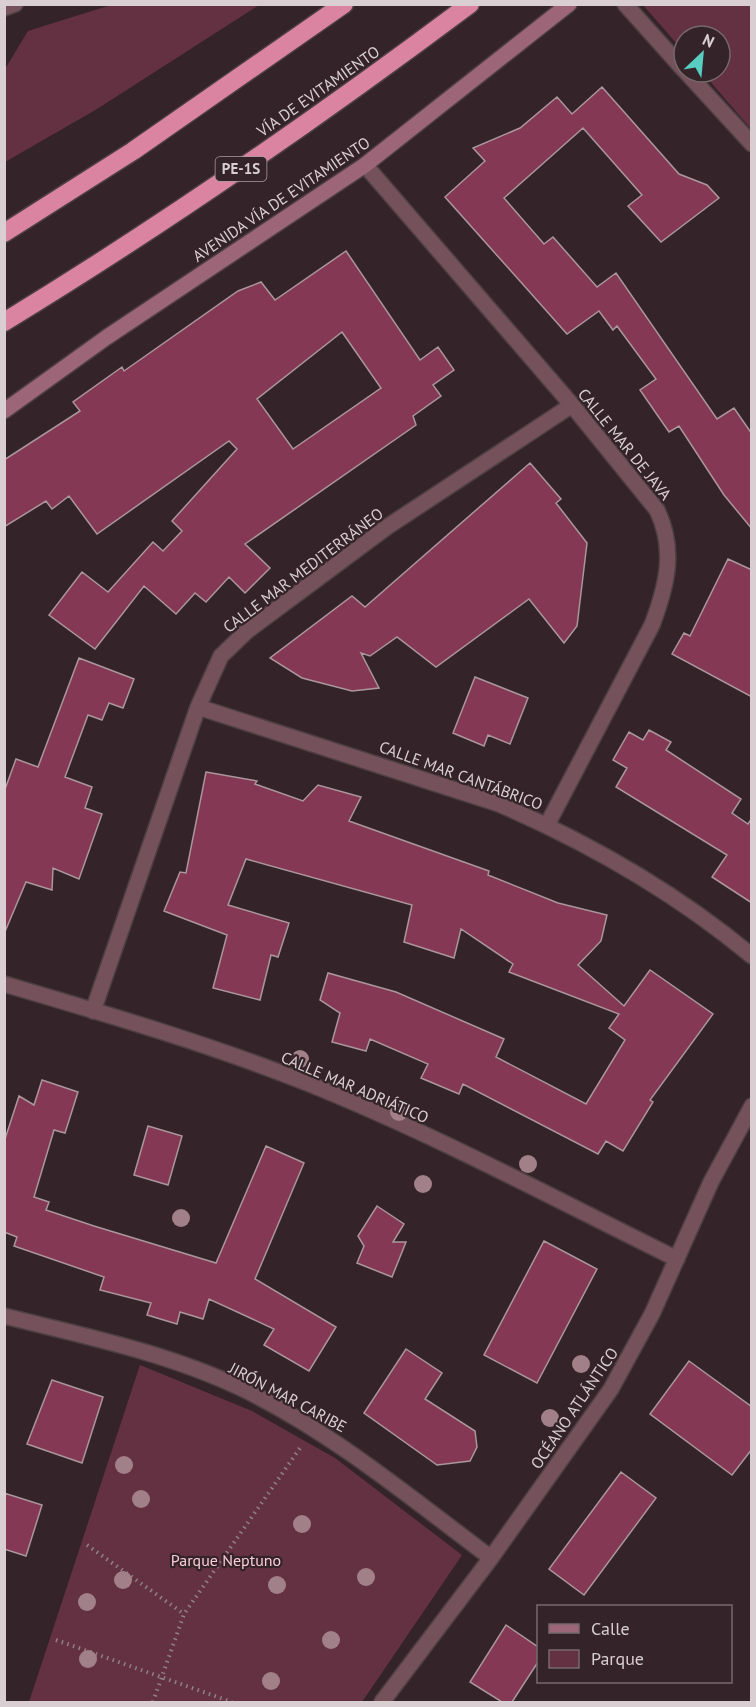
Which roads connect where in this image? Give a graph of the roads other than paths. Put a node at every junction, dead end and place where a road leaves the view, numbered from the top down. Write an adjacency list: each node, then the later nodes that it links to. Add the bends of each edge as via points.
1 (15, 4): 6 (street)
2 (344, 4): 11 (highway, via 133,151)
3 (470, 4): 12 (highway, VÍA DE EVITAMIENTO / PE-1S, via 250,163)
4 (569, 4): 10 (street, AVENIDA VÍA DE EVITAMIENTO)
5 (625, 4): 7 (street)
6 (4, 8)
7 (672, 56)
8 (697, 84): 9 (street)
9 (752, 144)
10 (365, 165): 13 (street, CALLE MAR DE JAVA); 14 (street, AVENIDA VÍA DE EVITAMIENTO, via 107,337)
11 (4, 232)
12 (4, 322)
13 (572, 405): 15 (street, CALLE MAR MEDITERRÁNEO, via 387,527 247,631 221,656); 16 (street, CALLE MAR DE JAVA, via 657,510 666,528 668,570 651,625)
14 (4, 411)
15 (198, 707): 16 (street, CALLE MAR CANTÁBRICO, via 488,800); 19 (street, CALLE MAR MEDITERRÁNEO)
16 (547, 825): 17 (street, CALLE MAR CANTÁBRICO, via 665,892)
17 (752, 956)
18 (4, 984): 19 (street, CALLE MAR ADRIÁTICO)
19 (93, 1011): 21 (street, CALLE MAR ADRIÁTICO, via 306,1083 399,1123)
20 (752, 1106): 21 (street, OCÉANO ATLÁNTICO, via 734,1135)
21 (677, 1259): 23 (street, OCÉANO ATLÁNTICO, via 611,1389)
22 (4, 1316): 23 (street, JIRÓN MAR CARIBE, via 144,1350 242,1389 343,1447)
23 (490, 1558): 24 (street, OCÉANO ATLÁNTICO)
24 (381, 1702)

